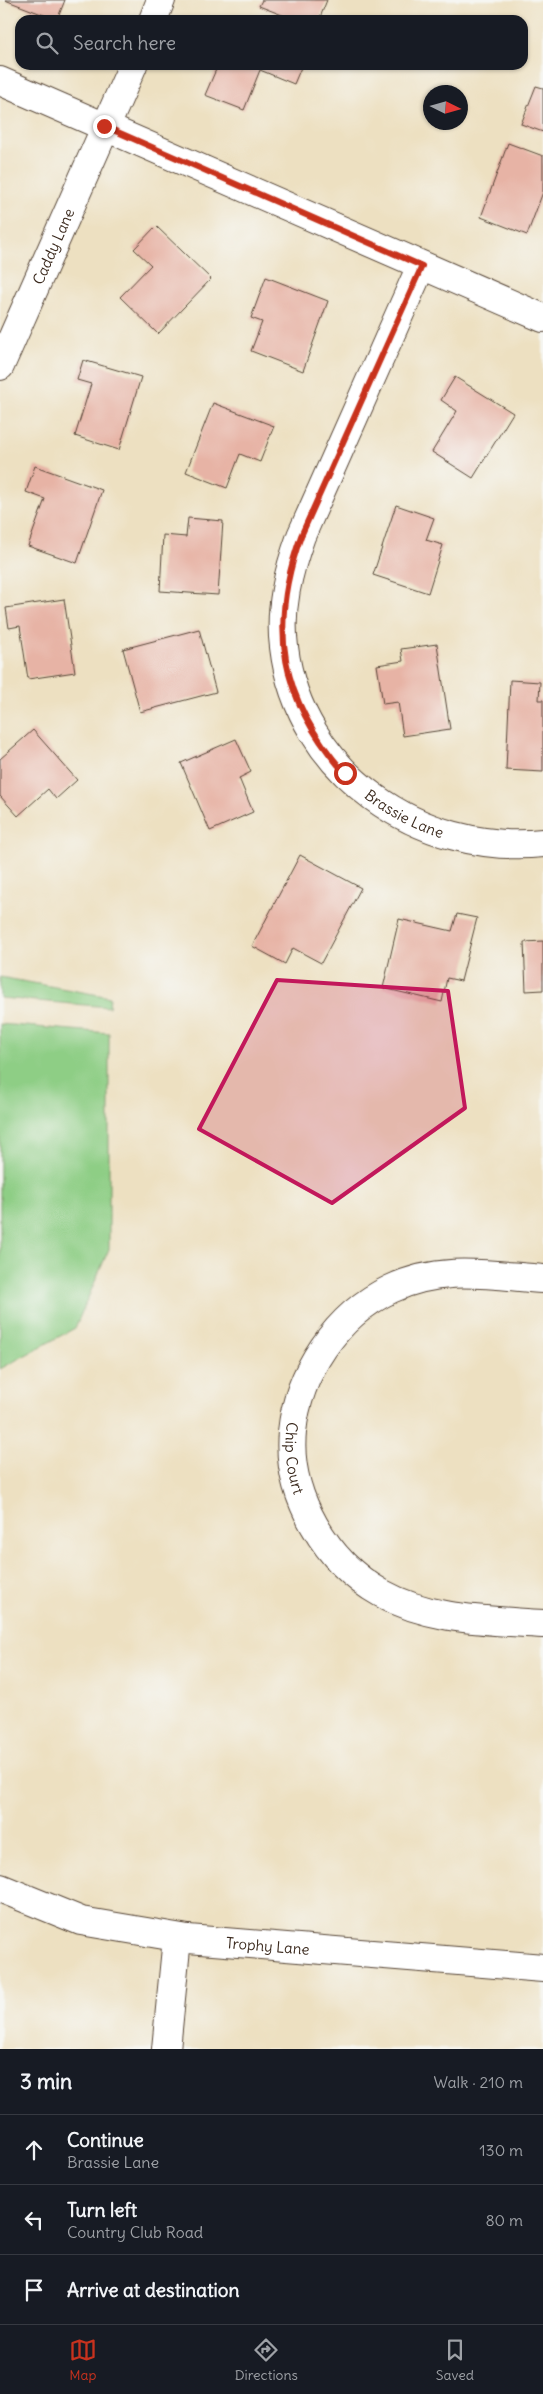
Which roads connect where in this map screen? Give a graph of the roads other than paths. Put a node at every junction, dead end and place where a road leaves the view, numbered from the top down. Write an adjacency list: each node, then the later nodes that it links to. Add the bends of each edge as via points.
1 (162, 0): 2 (street)
2 (155, 15)
3 (131, 70): 5 (street, Caddy Lane)
4 (0, 81): 5 (street)
5 (104, 126): 6 (street); 8 (street, Caddy Lane)
6 (422, 266): 7 (street); 9 (street, Brassie Lane, via 291,562 282,619 289,675 298,702 326,752 345,773 385,806 426,828 472,842)
7 (543, 318)
8 (0, 366)
9 (543, 843)
10 (543, 1279): 11 (street, Chip Court, via 457,1272 426,1276 390,1289 357,1310 330,1337 311,1367 299,1397 292,1433 300,1495 313,1525 330,1549 380,1593 450,1617)
11 (543, 1624)
12 (0, 1888): 13 (street, Trophy Lane, via 81,1921)
13 (177, 1938): 14 (street, Trophy Lane); 15 (street)
14 (543, 1968)
15 (166, 2049)

